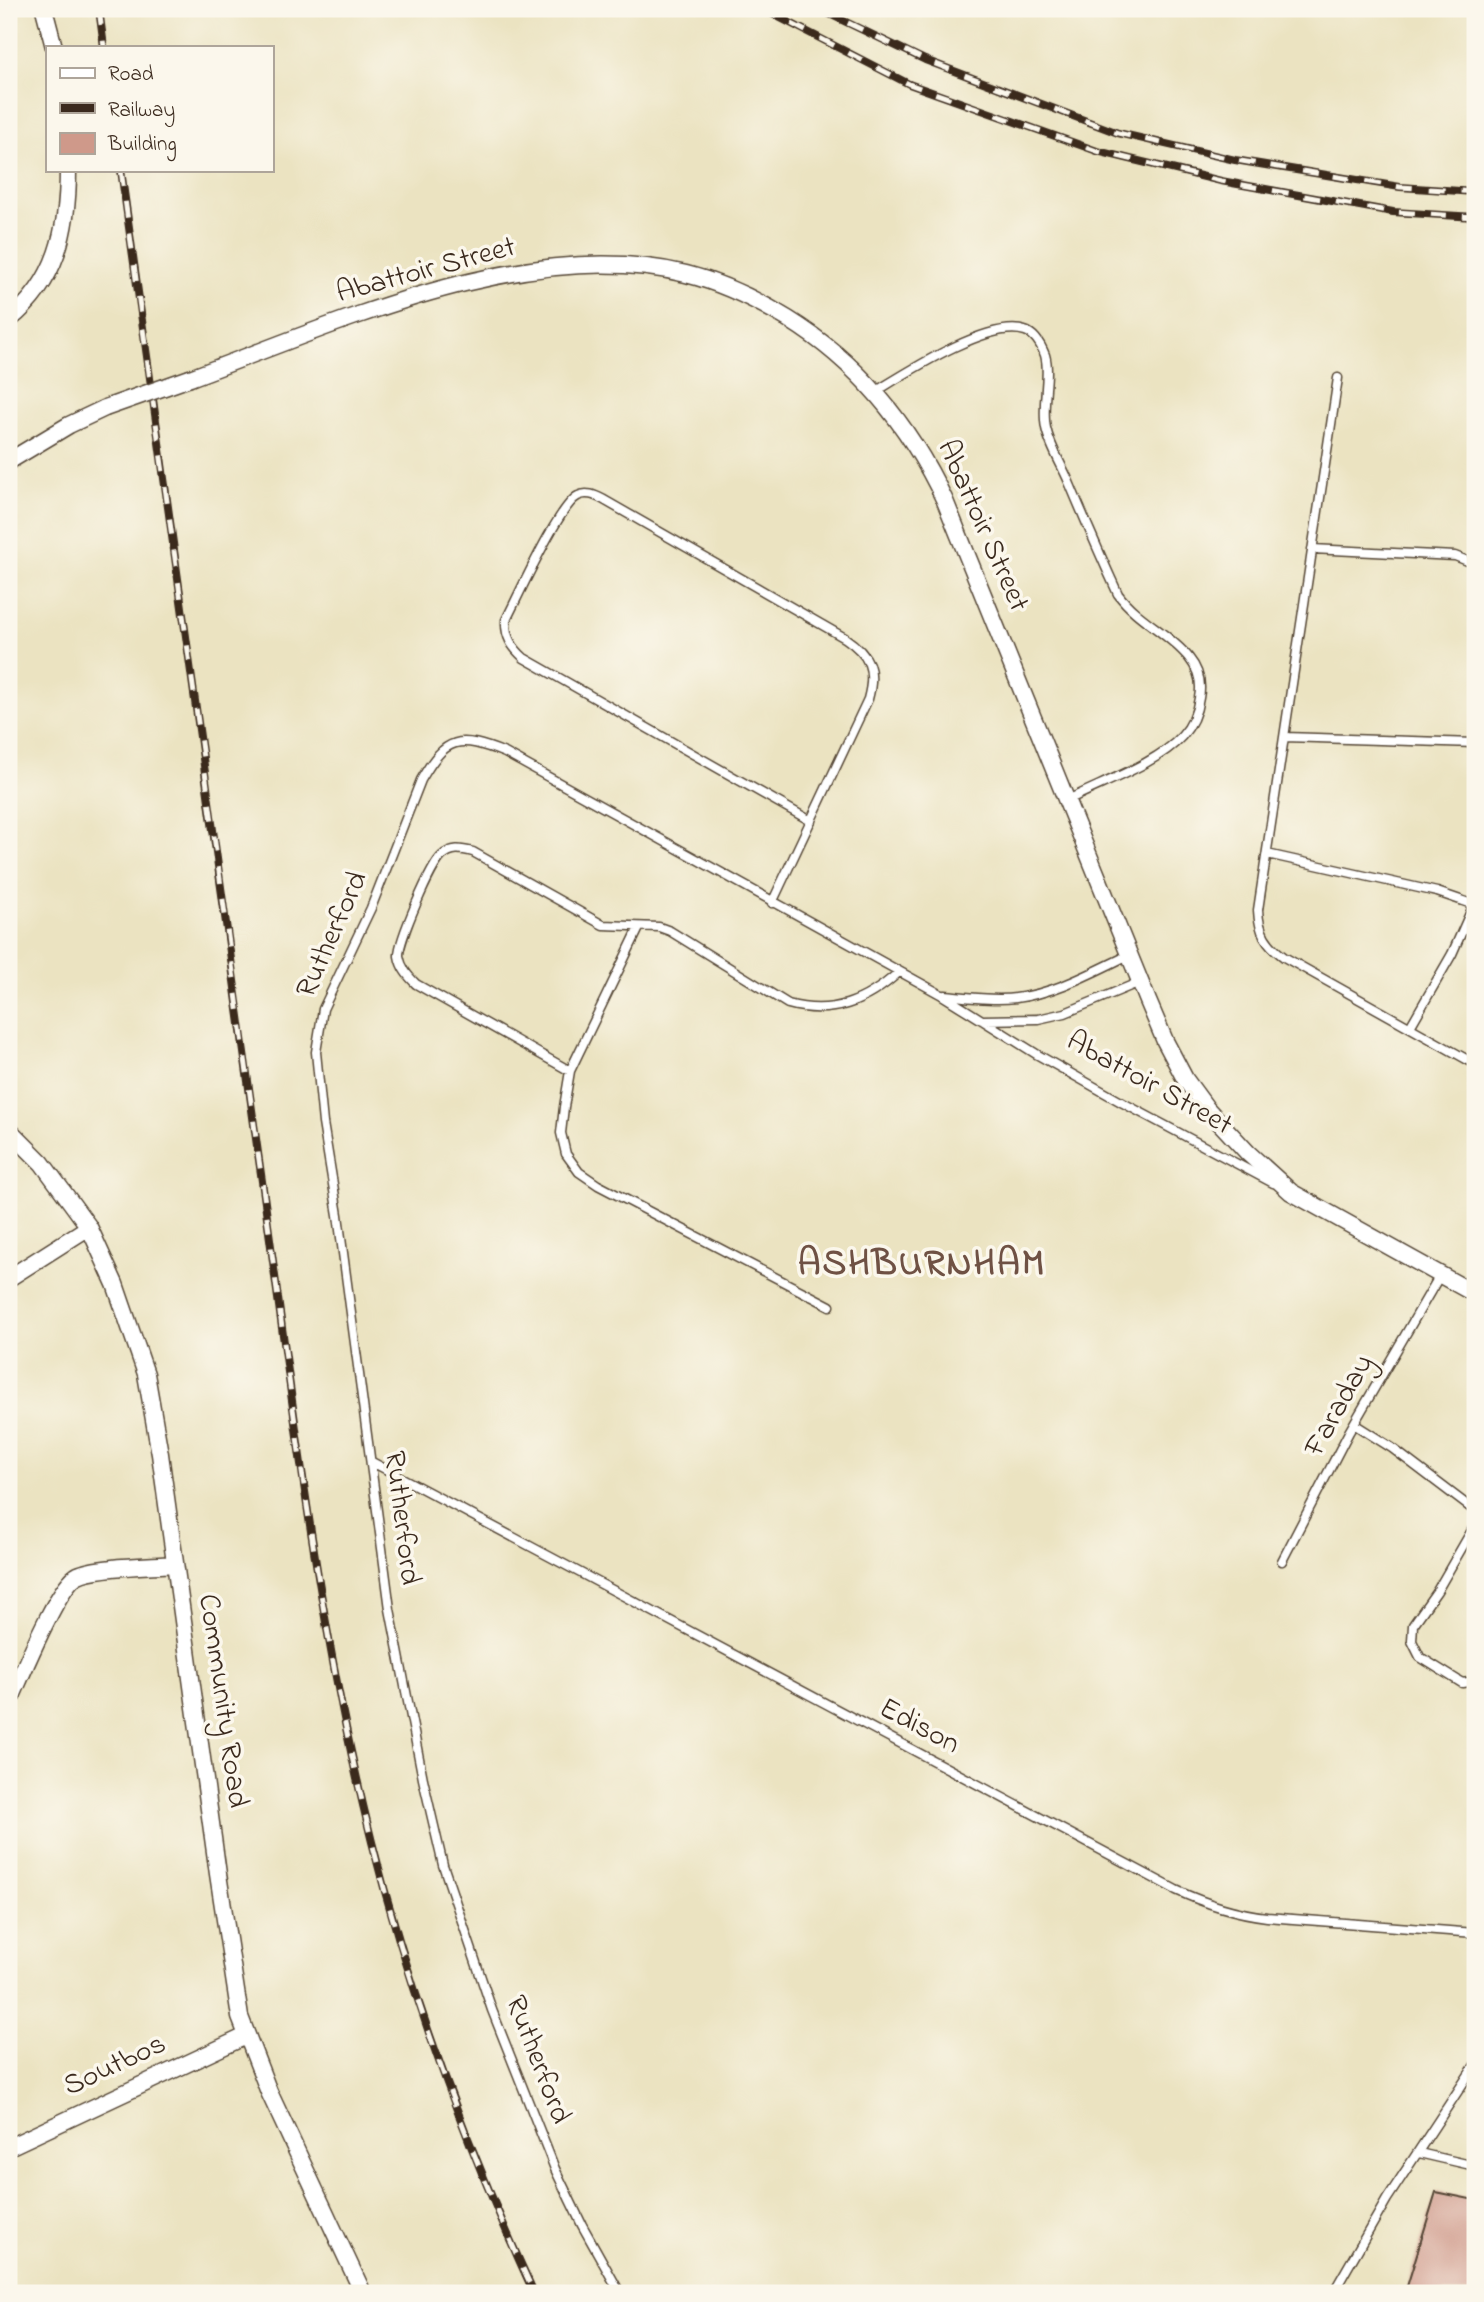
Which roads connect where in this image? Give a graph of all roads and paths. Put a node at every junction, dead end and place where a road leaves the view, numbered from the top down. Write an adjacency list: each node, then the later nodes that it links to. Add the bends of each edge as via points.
1 (44, 9): 2 (street)
2 (54, 46)
3 (68, 172): 4 (street, via 61,242 54,260 34,297)
4 (9, 320)
5 (1338, 378): 8 (lane)
6 (875, 392): 7 (street, Abattoir Street, bridge, via 809,332 766,305 687,274 598,265 536,270 375,309 105,408); 13 (street, Abattoir Street, via 909,435 936,482); 13 (lane, via 939,355 991,333 1023,330 1035,338 1047,370 1047,431 1118,594 1129,609 1189,657 1197,671 1201,687 1195,717 1170,748)
7 (9, 461)
8 (1312, 549): 9 (lane, via 1455,555); 10 (lane)
9 (1475, 564)
10 (1285, 737): 12 (lane); 15 (lane)
11 (453, 743): 16 (lane, Abattoir Street, via 466,741 505,753); 35 (lane, Rutherford, via 432,761 421,780 371,908 323,1009 317,1039 323,1123)
12 (1475, 743)
13 (1066, 801): 19 (street, Abattoir Street)
14 (811, 821): 14 (lane, via 868,699 873,681 864,655 845,638 604,500 594,495 576,496 561,515 506,620 505,630 514,649); 16 (lane)
15 (1266, 854): 17 (lane); 24 (lane, via 1258,909 1264,938 1284,957)
16 (772, 903): 20 (lane, Abattoir Street)
17 (1475, 904): 24 (lane)
18 (639, 928): 20 (lane, via 670,930 788,1004 804,1008 846,1005 866,998); 26 (lane); 26 (lane, via 603,925 466,850 449,851 432,868 399,949 405,973 416,984)
19 (1129, 955): 21 (street, Abattoir Street); 22 (lane, Abattoir Street, via 1031,995 1000,999)
20 (899, 972): 22 (lane, Abattoir Street)
21 (1140, 982): 23 (lane, Abattoir Street, via 1065,1013 1038,1019); 28 (street, Abattoir Street, via 1165,1041 1199,1099)
22 (942, 995): 23 (lane, Abattoir Street)
23 (982, 1020): 28 (lane, Abattoir Street, via 1207,1150)
24 (1410, 1027): 25 (lane)
25 (1475, 1064)
26 (570, 1071): 33 (lane, via 561,1133 566,1154 579,1172)
27 (9, 1130): 29 (street, Community Road, via 41,1163)
28 (1291, 1192): 30 (street, Abattoir Street)
29 (89, 1227): 31 (street); 39 (street, Community Road, via 115,1284 146,1374)
30 (1440, 1275): 32 (street, Abattoir Street); 34 (lane, Faraday)
31 (9, 1278)
32 (1475, 1294)
33 (830, 1306)
34 (1354, 1424): 36 (lane); 38 (lane, Faraday)
35 (372, 1462): 42 (lane, Edison, via 1214,1907 1267,1917); 49 (lane, Rutherford, via 390,1609 443,1866 492,2010 555,2169)
36 (1475, 1511)
37 (1475, 1525): 40 (lane, via 1413,1625 1412,1641 1420,1657 1462,1683)
38 (1282, 1561)
39 (175, 1564): 41 (street, via 97,1570 72,1578); 43 (street, Community Road, via 233,1977)
40 (1475, 1681)
41 (9, 1703)
42 (1475, 1933)
43 (246, 2036): 45 (street, Soutbos); 48 (street, Community Road)
44 (1475, 2065): 46 (lane)
45 (9, 2147)
46 (1419, 2153): 47 (lane); 50 (lane)
47 (1475, 2166)
48 (363, 2293)
49 (620, 2293)
50 (1333, 2293)

